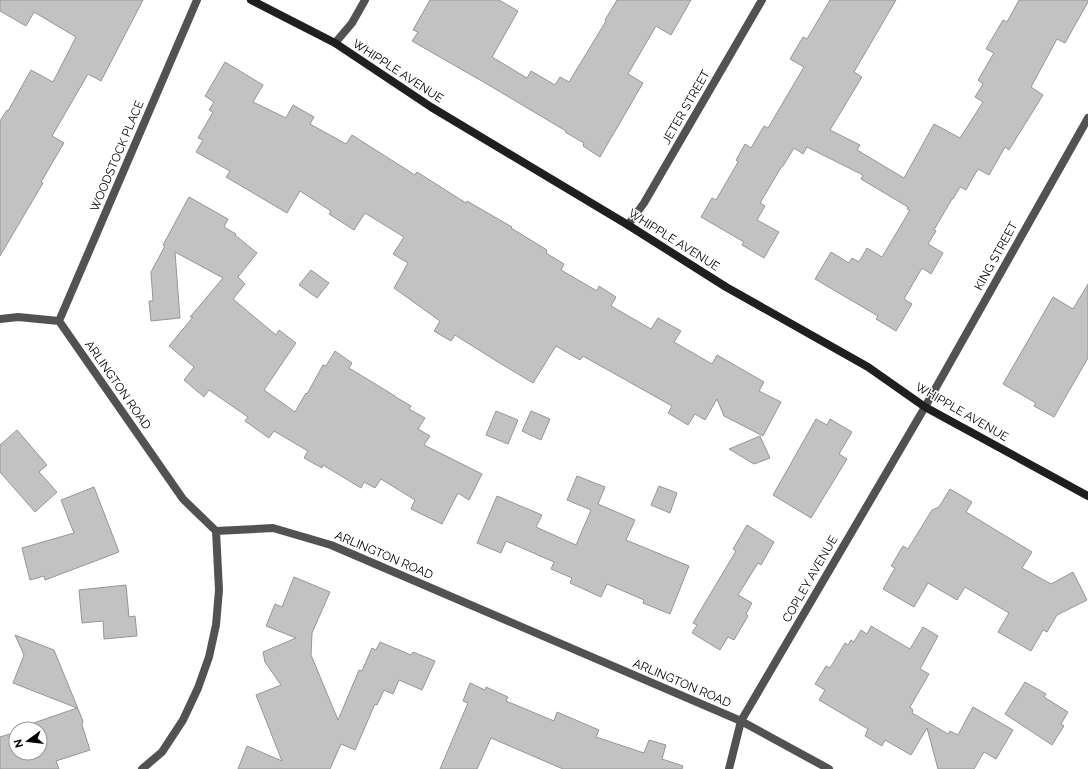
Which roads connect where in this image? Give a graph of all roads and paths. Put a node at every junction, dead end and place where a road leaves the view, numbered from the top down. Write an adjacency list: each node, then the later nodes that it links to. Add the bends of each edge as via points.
1 (197, 0): 9 (street, WOODSTOCK PLACE)
2 (251, 0): 5 (main road, WHIPPLE AVENUE)
3 (365, 0): 5 (street, via 352,23)
4 (762, 0): 7 (street, JETER STREET, via 644,203)
5 (335, 44): 7 (main road, WHIPPLE AVENUE, via 431,107)
6 (1088, 118): 10 (street, KING STREET)
7 (628, 225): 10 (main road, WHIPPLE AVENUE, via 726,287 868,367)
8 (0, 319): 9 (street, via 18,317)
9 (59, 321): 12 (street, ARLINGTON ROAD, via 183,498)
10 (925, 407): 11 (main road, WHIPPLE AVENUE); 13 (street, COPLEY AVENUE)
11 (1088, 496)
12 (216, 531): 13 (street, ARLINGTON ROAD, via 273,528 331,545); 14 (street, via 219,590 216,625 209,657 183,720 162,752)
13 (741, 721): 15 (street, COPLEY AVENUE); 16 (street, ARLINGTON ROAD)
14 (142, 769)
15 (729, 769)
16 (829, 769)

